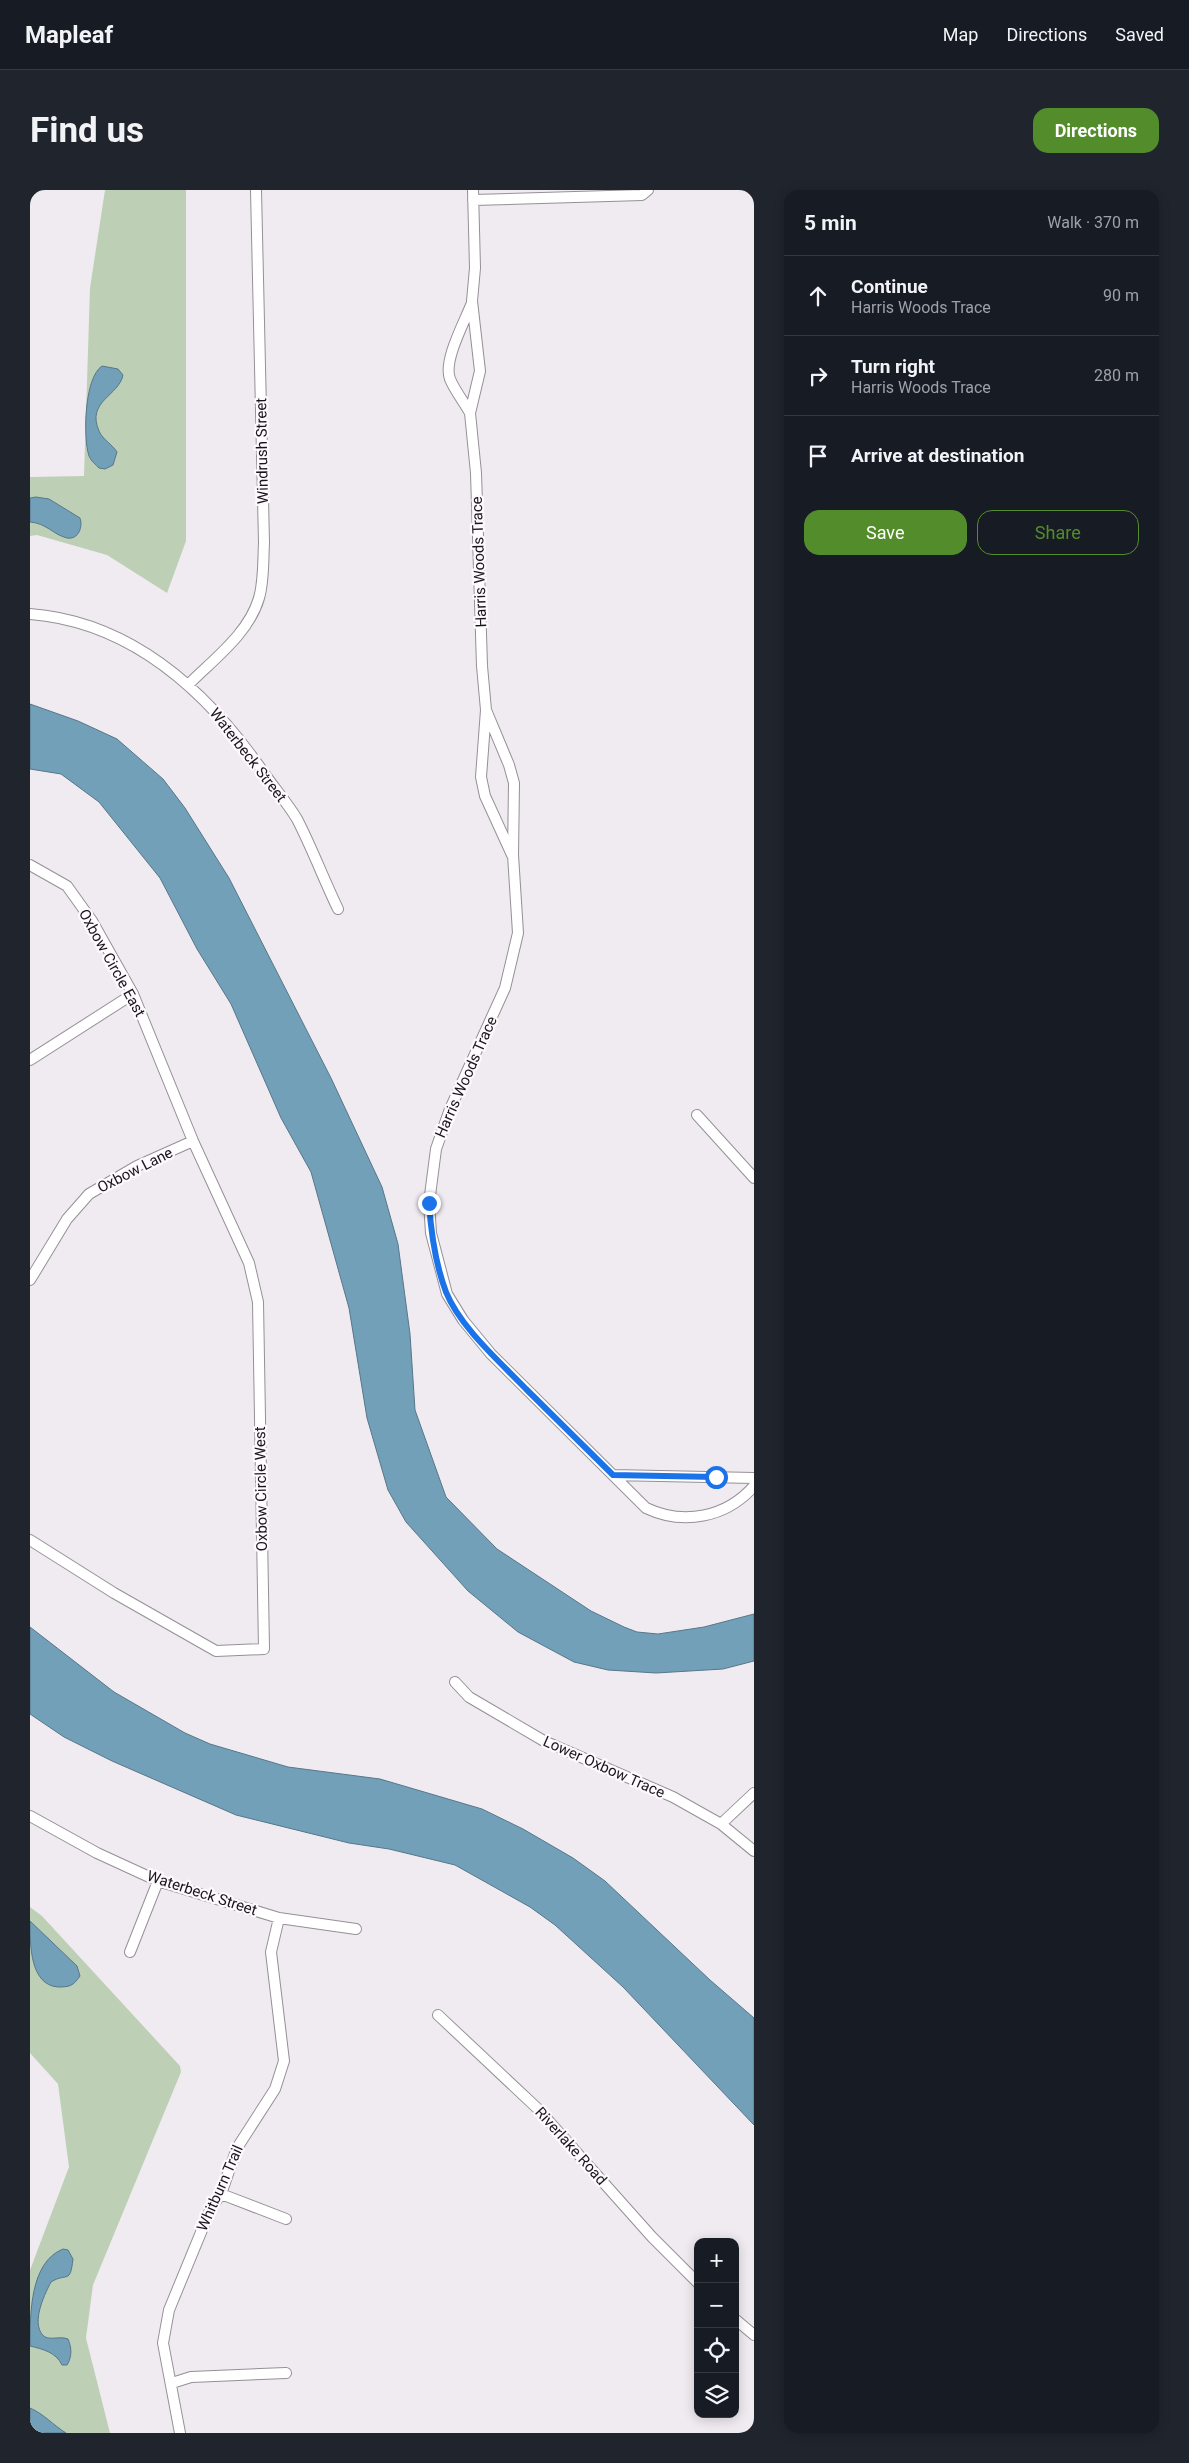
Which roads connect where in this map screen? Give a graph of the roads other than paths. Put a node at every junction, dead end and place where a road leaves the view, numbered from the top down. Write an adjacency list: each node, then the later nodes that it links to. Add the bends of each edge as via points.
1 (256, 190): 7 (street, Windrush Street, via 264,544 260,596 253,614 237,636)
2 (648, 190): 3 (street, via 642,195)
3 (473, 195): 4 (street, Harris Woods Trace)
4 (472, 301): 5 (street, Harris Woods Trace, via 480,371); 5 (street, Harris Woods Trace, via 449,367 450,379)
5 (470, 413): 8 (street, Harris Woods Trace, via 476,473)
6 (30, 614): 7 (street, Waterbeck Street, via 94,628 123,640)
7 (189, 684): 11 (street, Waterbeck Street, via 252,755 296,819)
8 (486, 710): 9 (street, Harris Woods Trace, via 510,765 514,783); 9 (street, Harris Woods Trace, via 481,777 484,796)
9 (513, 855): 19 (street, Harris Woods Trace, via 518,910 513,957 505,988 450,1109 436,1149 429,1203 431,1233 447,1294 463,1320 491,1354)
10 (30, 865): 12 (street, Oxbow Circle East, via 67,886 92,922)
11 (338, 909)
12 (133, 994): 13 (street); 14 (street, Oxbow Circle East)
13 (30, 1060)
14 (169, 1082): 16 (street, Oxbow Circle West)
15 (697, 1115): 17 (street)
16 (193, 1141): 18 (street, Oxbow Lane, via 137,1166 89,1194 67,1219); 22 (street, Oxbow Circle West, via 249,1263 258,1302 264,1649 216,1651)
17 (754, 1178)
18 (30, 1280)
19 (613, 1475): 20 (street); 21 (street, Harris Woods Trace, via 646,1508 678,1519 722,1510 742,1500)
20 (754, 1478)
21 (754, 1486)
22 (30, 1540)
23 (455, 1682): 26 (street, Lower Oxbow Trace, via 469,1697 544,1741 666,1794)
24 (754, 1792): 26 (street)
25 (30, 1816): 28 (street, Waterbeck Street, via 96,1853)
26 (721, 1824): 27 (street, Lower Oxbow Trace)
27 (754, 1851)
28 (158, 1881): 29 (street, Waterbeck Street); 31 (street)
29 (279, 1918): 30 (street, Waterbeck Street); 33 (street, Whitburn Trail, via 271,1952 284,2061 276,2089 237,2148)
30 (356, 1929)
31 (130, 1952)
32 (438, 2015): 35 (street, Riverlake Road, via 538,2109 652,2237)
33 (221, 2194): 34 (street); 39 (street, Whitburn Trail, via 210,2208 169,2310 162,2343)
34 (286, 2219)
35 (694, 2279)
36 (739, 2322): 37 (street)
37 (754, 2335)
38 (286, 2373): 39 (street, via 191,2378)
39 (172, 2383): 40 (street, Whitburn Trail)
40 (180, 2433)

